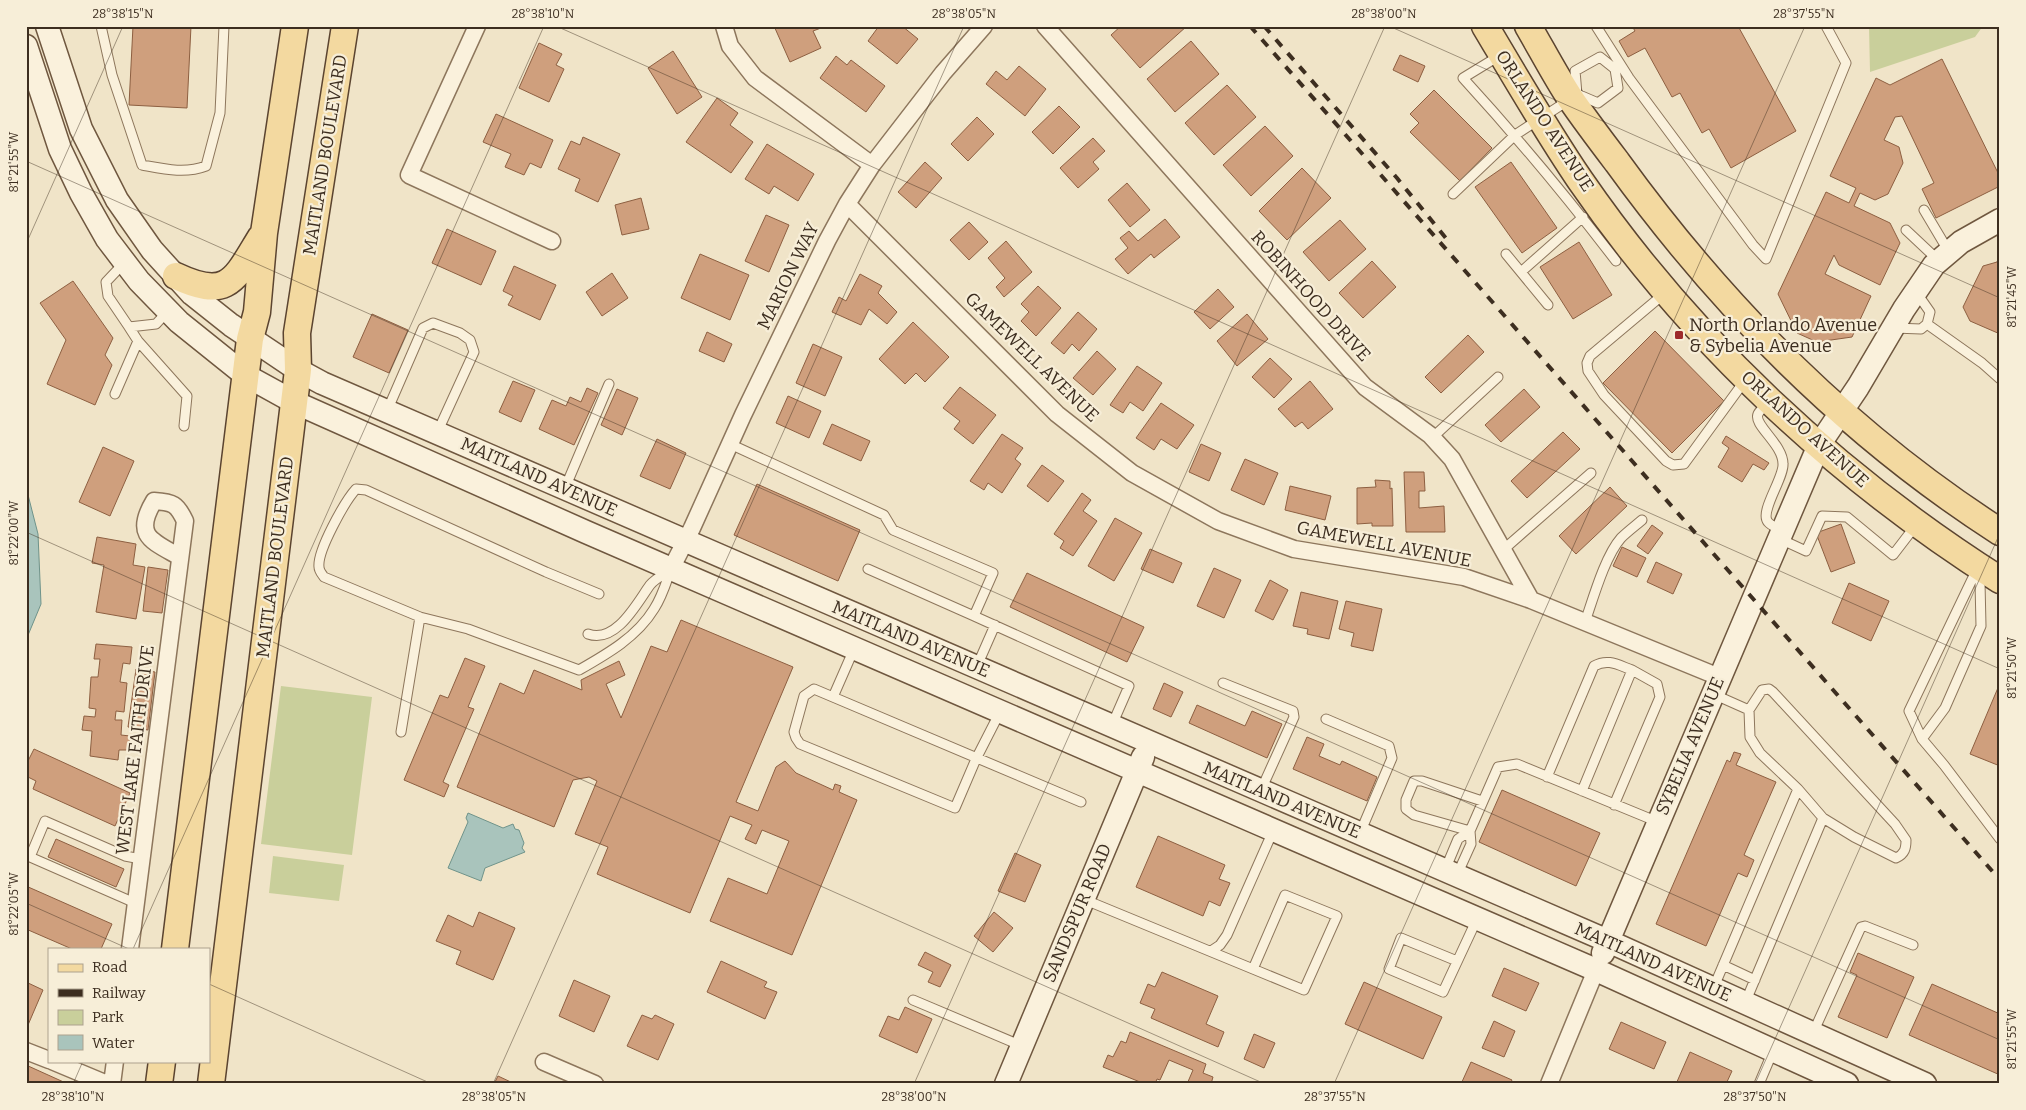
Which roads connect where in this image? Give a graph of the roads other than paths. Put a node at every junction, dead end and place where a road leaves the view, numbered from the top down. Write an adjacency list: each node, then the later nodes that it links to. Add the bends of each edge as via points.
1 (47, 26): 34 (main road, MAITLAND AVENUE, via 81,129 117,200 152,250)
2 (101, 26): 3 (lane, via 112,75 142,165 195,171 206,166 220,113)
3 (224, 26)
4 (295, 26): 27 (main road)
5 (477, 26): 28 (street, via 409,175)
6 (724, 26): 20 (street, via 730,46 755,78)
7 (984, 26): 20 (street, MARION WAY)
8 (1045, 26): 57 (street, ROBINHOOD DRIVE, via 1365,387)
9 (1485, 26): 15 (main road, ORLANDO AVENUE)
10 (1528, 26): 17 (main road, ORLANDO AVENUE)
11 (1596, 26): 16 (lane)
12 (1826, 26): 16 (lane, via 1846,63 1766,259)
13 (345, 28): 44 (main road, MAITLAND BOULEVARD, via 297,333)
14 (26, 46): 32 (main road, MAITLAND AVENUE, via 60,149 102,231)
15 (1502, 54): 18 (main road, ORLANDO AVENUE); 19 (lane, via 1463,78)
16 (1617, 67): 17 (lane, via 1618,88 1598,103); 17 (lane, via 1600,57 1575,71)
17 (1574, 97): 18 (lane); 54 (main road, ORLANDO AVENUE, via 1654,214 1695,264 1749,323)
18 (1540, 118): 19 (lane); 35 (main road, ORLANDO AVENUE, via 1581,181)
19 (1515, 135): 21 (lane); 24 (lane)
20 (872, 165): 22 (street, MARION WAY)
21 (1453, 194)
22 (847, 204): 58 (street, MARION WAY); 73 (street, GAMEWELL AVENUE, via 1057,414 1132,473 1218,522 1294,549 1464,577)
23 (1924, 210): 30 (lane)
24 (1583, 217): 31 (lane); 33 (lane)
25 (2000, 220): 30 (main road, SYBELIA AVENUE, via 1961,242)
26 (1906, 230): 30 (lane)
27 (264, 232): 34 (main road, via 239,273 226,283 202,287); 42 (main road, via 257,312)
28 (552, 240)
29 (1506, 254): 33 (lane)
30 (1944, 257): 36 (main road, SYBELIA AVENUE)
31 (1616, 261)
32 (124, 262): 38 (main road, MAITLAND AVENUE); 40 (lane, via 106,282 108,296)
33 (1521, 272): 37 (lane)
34 (176, 276): 42 (main road, MAITLAND AVENUE, via 192,294)
35 (1667, 291): 47 (main road, ORLANDO AVENUE); 47 (lane, via 1590,356 1588,371 1604,395 1666,462 1684,464)
36 (1916, 292): 39 (lane, via 1930,312); 41 (main road, SYBELIA AVENUE)
37 (1548, 305)
38 (168, 312): 40 (lane, via 156,324); 45 (main road, MAITLAND AVENUE)
39 (1927, 324): 41 (lane, via 1921,329); 48 (lane)
40 (129, 327): 43 (lane)
41 (1893, 328): 54 (main road, SYBELIA AVENUE)
42 (250, 339): 44 (main road, MAITLAND AVENUE); 45 (main road)
43 (138, 341): 50 (lane); 55 (lane, via 187,396)
44 (298, 370): 52 (main road, MAITLAND BOULEVARD); 53 (main road, MAITLAND AVENUE)
45 (245, 375): 52 (main road, MAITLAND AVENUE); 115 (main road)
46 (1498, 377): 57 (lane)
47 (1747, 378): 51 (main road, ORLANDO AVENUE)
48 (2000, 379)
49 (609, 384): 61 (lane)
50 (116, 394)
51 (1770, 401): 59 (main road, ORLANDO AVENUE); 65 (lane, via 1757,417 1758,424 1778,444 1783,459 1784,469 1766,519)
52 (294, 402): 69 (main road, MAITLAND AVENUE); 137 (main road, MAITLAND BOULEVARD)
53 (387, 411): 56 (main road, MAITLAND AVENUE); 56 (lane, via 422,328 433,323 460,333 470,340 474,352)
54 (1840, 412): 59 (main road, SYBELIA AVENUE); 64 (main road, ORLANDO AVENUE, via 1925,480)
55 (184, 426)
56 (437, 433): 61 (main road, MAITLAND AVENUE)
57 (1433, 437): 67 (street, ROBINHOOD DRIVE, via 1452,459)
58 (730, 444): 66 (street, MARION WAY); 74 (lane, via 884,515 893,530 993,573)
59 (1819, 445): 63 (main road, ORLANDO AVENUE); 65 (main road, SYBELIA AVENUE)
60 (1591, 473): 67 (lane)
61 (564, 488): 66 (main road, MAITLAND AVENUE)
62 (1642, 520): 76 (lane, via 1614,548)
63 (1917, 524): 65 (lane, via 1893,555 1847,517 1822,516 1806,551); 71 (main road, ORLANDO AVENUE)
64 (2000, 532)
65 (1780, 534): 83 (main road, SYBELIA AVENUE)
66 (686, 541): 69 (street, MARION WAY); 80 (main road, MAITLAND AVENUE)
67 (1503, 550): 73 (street, ROBINHOOD DRIVE)
68 (180, 557): 107 (street, WEST LAKE FAITH DRIVE)
69 (671, 569): 75 (lane, via 654,610 637,629 609,653 579,670 468,629); 78 (lane, via 652,583 630,615 618,626 605,635); 79 (main road, MAITLAND AVENUE)
70 (868, 569): 74 (lane)
71 (1988, 573): 90 (lane, via 1980,582 1981,626 1944,708); 90 (lane, via 1909,711)
72 (599, 594): 75 (lane, via 366,490 356,489 324,542 319,569 324,577)
73 (1531, 600): 76 (street, GAMEWELL AVENUE)
74 (974, 616): 77 (lane)
75 (420, 617): 89 (lane)
76 (1585, 622): 83 (street, GAMEWELL AVENUE)
77 (995, 625): 80 (lane); 88 (lane, via 1129,686)
78 (588, 634)
79 (854, 649): 84 (lane); 86 (main road, MAITLAND AVENUE)
80 (976, 667): 88 (main road, MAITLAND AVENUE)
81 (1632, 670): 94 (lane, via 1609,661 1594,666); 97 (lane); 100 (lane, via 1657,684 1660,697)
82 (1223, 682): 96 (lane, via 1293,712 1294,717)
83 (1716, 686): 85 (lane); 102 (main road, SYBELIA AVENUE)
84 (833, 697): 92 (lane); 92 (lane, via 814,689 804,696 794,732 800,744 955,808)
85 (1749, 710): 95 (lane, via 1750,737 1760,753); 101 (lane, via 1762,690 1769,688 1895,824 1906,840 1906,850 1896,858)
86 (1000, 712): 92 (lane); 93 (main road, MAITLAND AVENUE)
87 (1326, 719): 105 (lane, via 1389,746 1392,758)
88 (1112, 726): 91 (main road, MAITLAND AVENUE)
89 (401, 732)
90 (1922, 739): 106 (lane)
91 (1149, 742): 93 (main road, SANDSPUR ROAD); 96 (main road, MAITLAND AVENUE)
92 (976, 759): 99 (lane)
93 (1137, 771): 103 (main road, MAITLAND AVENUE); 109 (main road, SANDSPUR ROAD)
94 (1547, 777): 97 (lane); 98 (lane, via 1517,764 1498,767)
95 (1798, 789): 101 (lane); 118 (lane)
96 (1261, 791): 105 (main road, MAITLAND AVENUE)
97 (1582, 791): 100 (lane)
98 (1482, 801): 104 (lane); 104 (lane, via 1422,781 1414,781 1406,800 1406,809 1414,815)
99 (1081, 802)
100 (1614, 804): 102 (lane)
101 (1823, 818): 121 (lane)
102 (1658, 822): 112 (main road, SYBELIA AVENUE)
103 (1274, 830): 111 (main road, MAITLAND AVENUE); 116 (lane, via 1227,935)
104 (1470, 831): 108 (lane, via 1471,844); 108 (lane, via 1458,839)
105 (1360, 834): 108 (main road, MAITLAND AVENUE)
106 (2000, 839)
107 (141, 859): 110 (street, WEST LAKE FAITH DRIVE); 110 (lane, via 125,856 45,821 30,857)
108 (1451, 873): 112 (main road, MAITLAND AVENUE)
109 (1083, 899): 116 (lane); 126 (main road, SANDSPUR ROAD)
110 (135, 903): 114 (street, WEST LAKE FAITH DRIVE)
111 (1477, 919): 117 (lane); 120 (main road, MAITLAND AVENUE)
112 (1608, 941): 120 (main road, SYBELIA AVENUE); 122 (main road, MAITLAND AVENUE)
113 (1913, 945): 125 (lane, via 1866,926 1861,927)
114 (130, 948)
115 (175, 948)
116 (1211, 951): 119 (lane)
117 (1457, 961): 117 (lane, via 1443,992 1389,969 1401,938)
118 (1723, 965): 121 (lane); 122 (lane)
119 (1253, 969): 119 (lane, via 1304,990 1337,916 1285,895)
120 (1596, 970): 127 (main road, MAITLAND AVENUE); 140 (street, SYBELIA AVENUE)
121 (1755, 980): 124 (lane)
122 (1713, 989): 124 (main road, MAITLAND AVENUE)
123 (913, 1000): 126 (lane)
124 (1745, 1003): 125 (main road, MAITLAND AVENUE)
125 (1813, 1033): 143 (main road, MAITLAND AVENUE)
126 (1022, 1046): 139 (main road, SANDSPUR ROAD)
127 (1773, 1050): 141 (lane); 142 (main road, MAITLAND AVENUE)
128 (26, 1051): 129 (street)
129 (48, 1060)
130 (52, 1062): 134 (street)
131 (115, 1062): 135 (street)
132 (162, 1062): 136 (main road)
133 (544, 1062): 138 (street)
134 (107, 1084)
135 (112, 1084)
136 (159, 1084)
137 (211, 1084)
138 (595, 1084)
139 (1006, 1084)
140 (1549, 1084)
141 (1759, 1084)
142 (1847, 1084)
143 (1925, 1084)

